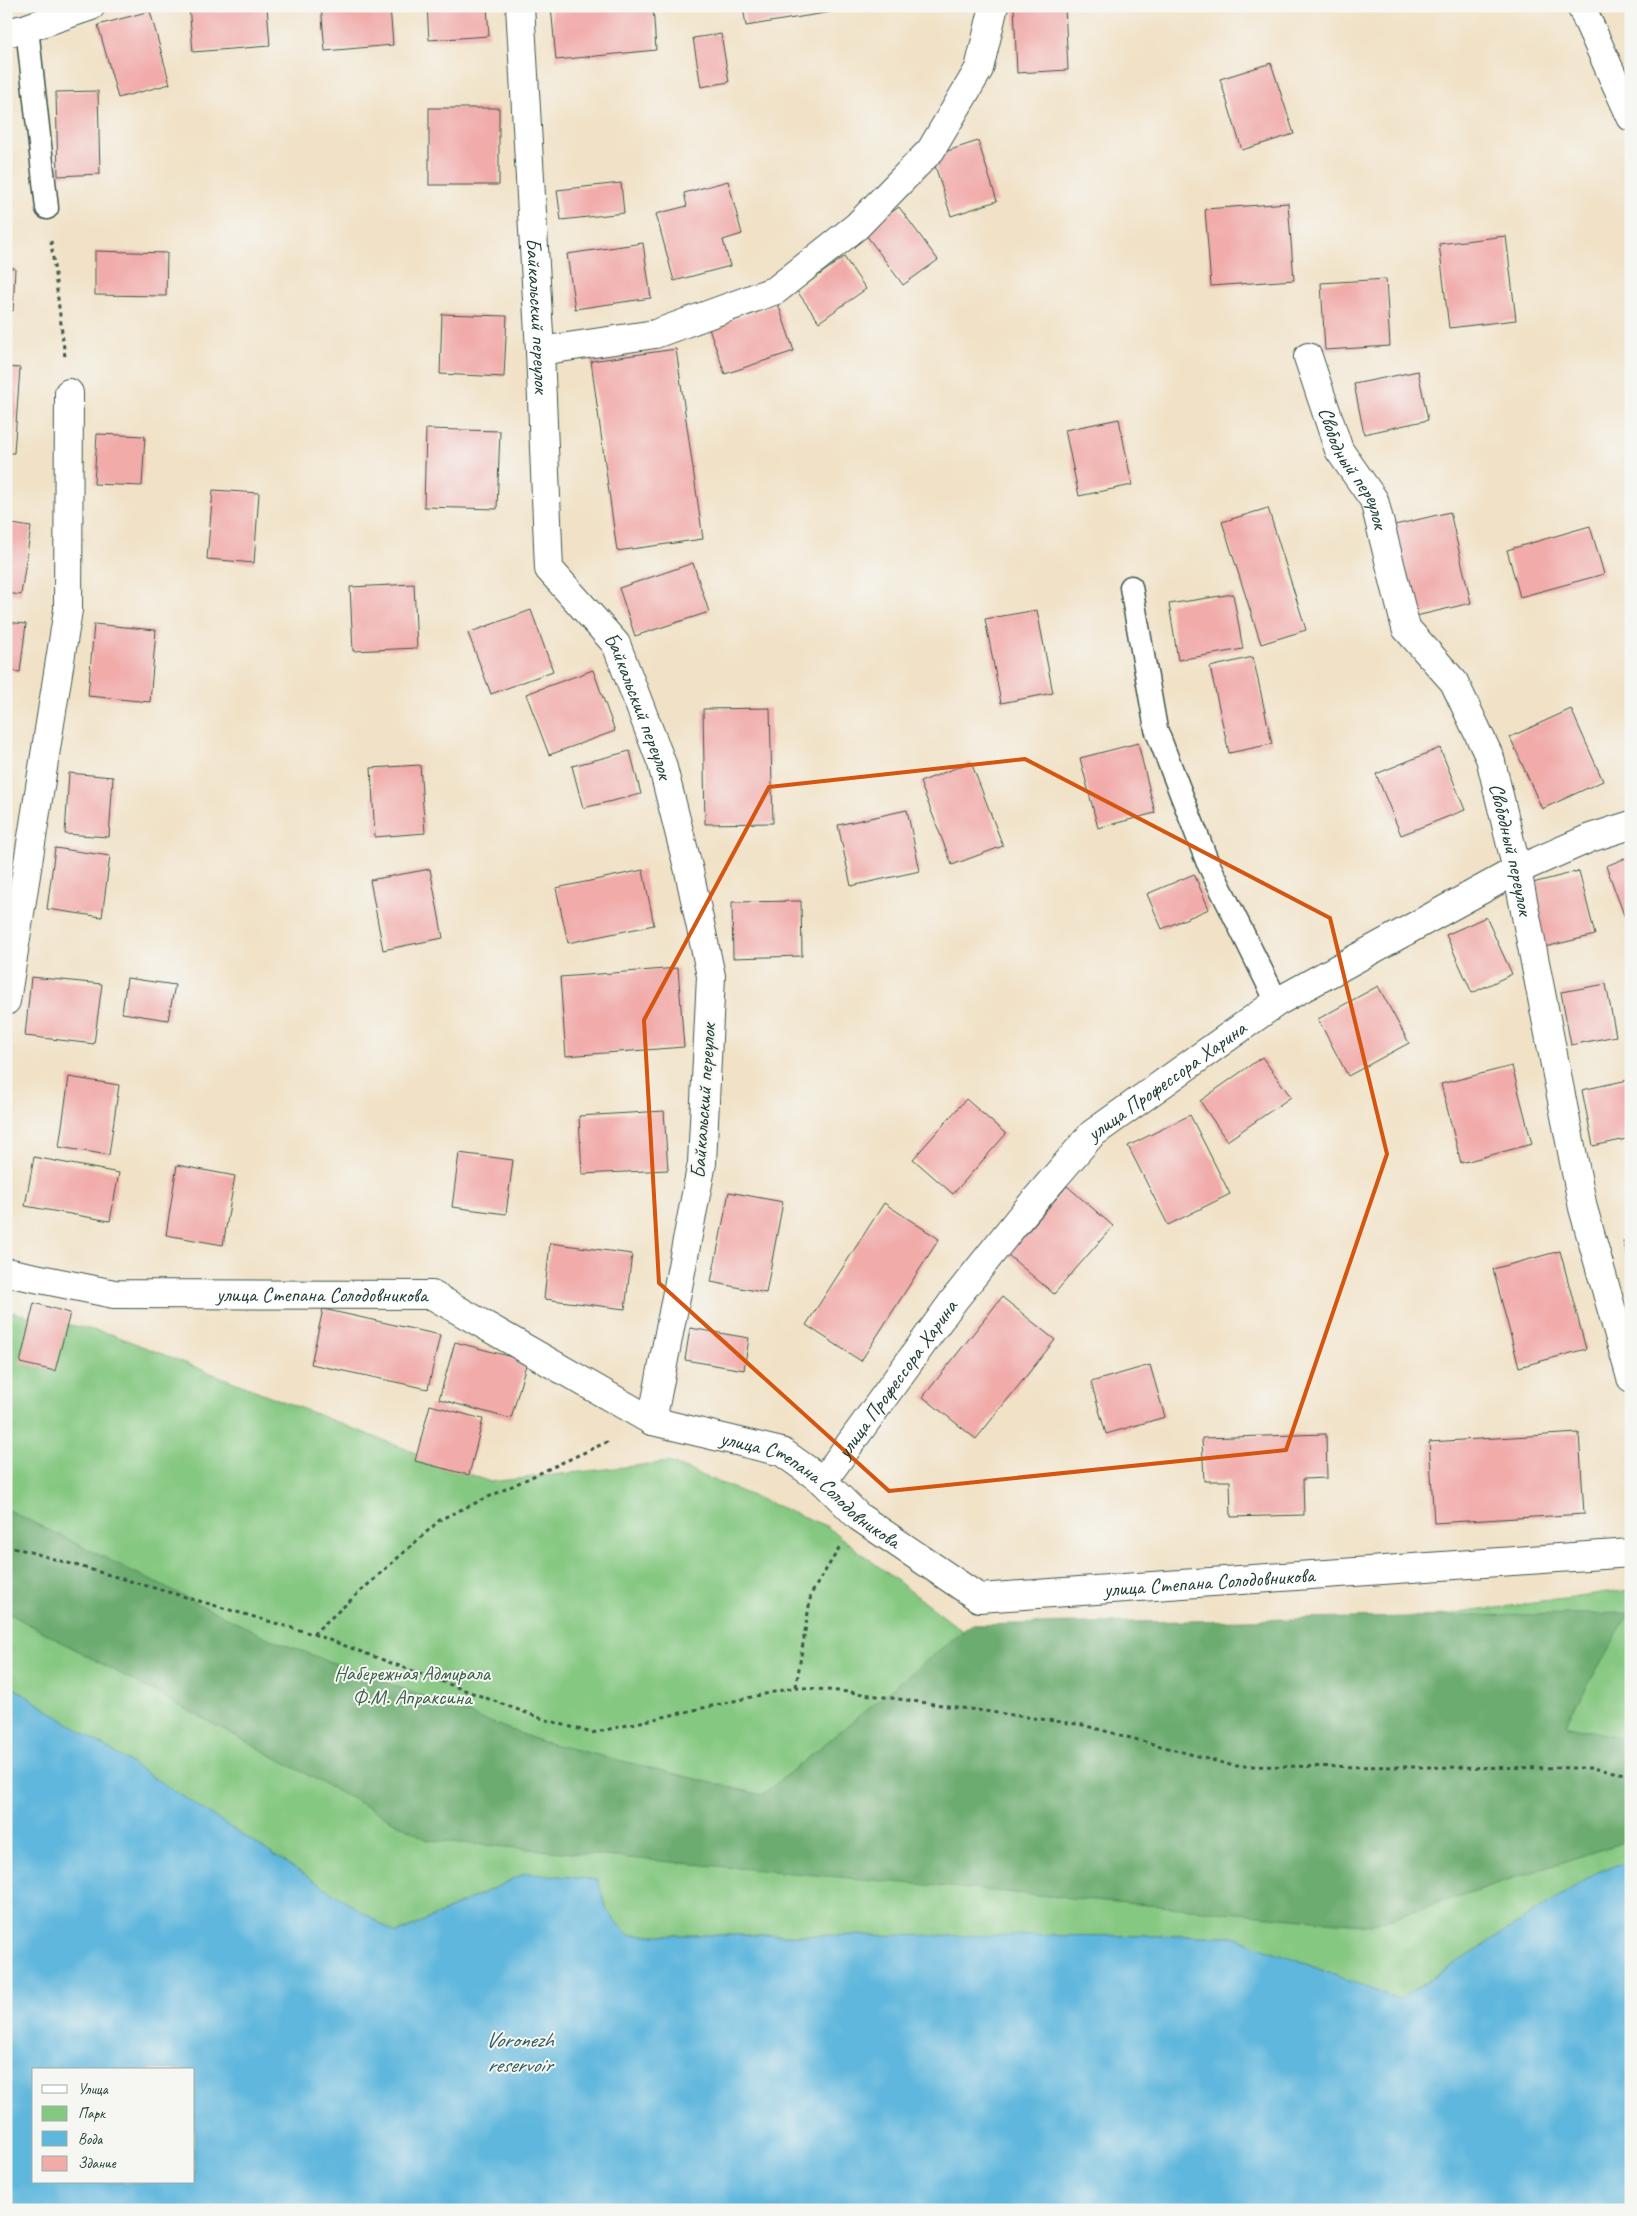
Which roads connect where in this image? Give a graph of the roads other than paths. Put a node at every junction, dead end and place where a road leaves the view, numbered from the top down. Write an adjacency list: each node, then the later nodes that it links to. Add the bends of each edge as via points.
1 (91, 6): 5 (main road)
2 (520, 6): 8 (main road, Байкальский переулок)
3 (994, 6): 8 (main road, via 979,69 931,150 857,226 776,290 655,334)
4 (1581, 6): 6 (main road)
5 (17, 30): 7 (lane)
6 (1631, 117)
7 (47, 208)
8 (540, 351): 18 (main road, Байкальский переулок, via 549,570 616,644 662,764 711,976 702,1163)
9 (1308, 357): 13 (main road, Свободный переулок, via 1339,450 1374,500 1406,628 1454,682 1490,758)
10 (69, 392): 14 (main road, via 68,610)
11 (1131, 587): 15 (lane, via 1156,729 1207,861)
12 (1631, 825): 13 (main road, улица Профессора Харина, via 1590,838)
13 (1516, 870): 15 (main road, улица Профессора Харина); 17 (main road, Свободный переулок, via 1583,1208)
14 (6, 1001)
15 (1277, 1002): 19 (main road, улица Профессора Харина, via 1092,1134 954,1300)
16 (6, 1272): 18 (main road, улица Степана Солодовникова, via 114,1294 432,1295)
17 (1631, 1378)
18 (652, 1421): 19 (main road, улица Степана Солодовникова, via 782,1452)
19 (823, 1481): 20 (main road, улица Степана Солодовникова, via 859,1517 979,1598)
20 (1631, 1554)

